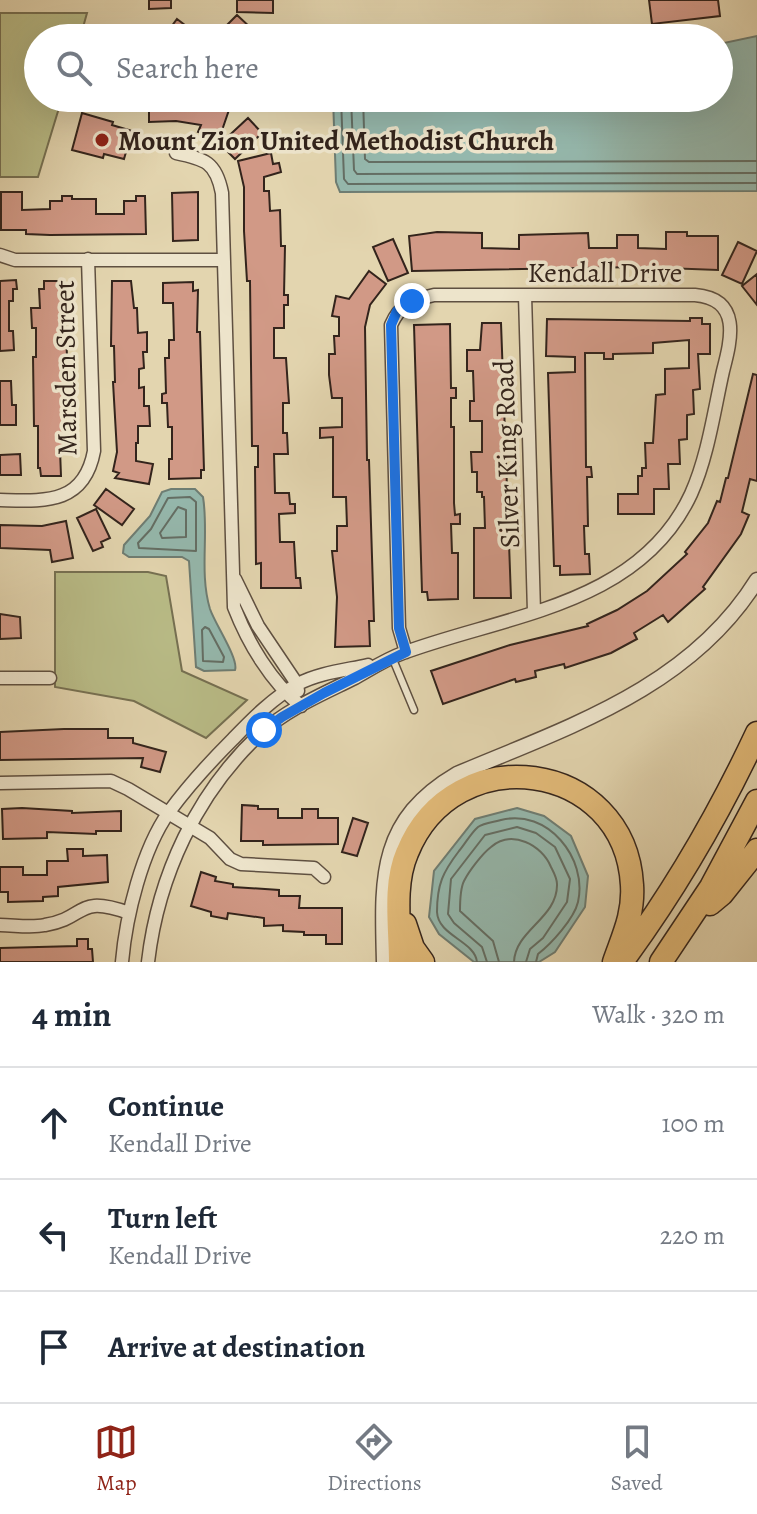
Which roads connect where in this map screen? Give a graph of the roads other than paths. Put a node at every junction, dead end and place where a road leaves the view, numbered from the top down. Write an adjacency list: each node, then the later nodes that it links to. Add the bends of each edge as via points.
1 (176, 153): 4 (street, via 199,158 218,175)
2 (0, 255): 3 (street, via 15,260)
3 (88, 259): 4 (street); 6 (street, Marsden Street, via 91,467 77,487 60,497)
4 (222, 260): 7 (street)
5 (525, 295): 9 (street, Silver King Road); 9 (street, Kendall Drive, via 706,296 727,313 732,333 691,494 667,531 608,583); 10 (street, Kendall Drive, via 434,295 397,311 391,325 399,628)
6 (0, 500)
7 (233, 575): 14 (street, via 258,626); 15 (street, via 234,607 243,630)
8 (757, 580): 31 (street, via 719,631 651,687 457,774 420,801 399,828 386,863)
9 (534, 612): 10 (street, Kendall Drive)
10 (406, 652): 11 (street, Kendall Drive)
11 (390, 659): 14 (street, Kendall Drive); 16 (street, Kendall Drive); 17 (lane)
12 (0, 678): 13 (street)
13 (50, 678)
14 (297, 684): 15 (street, Kendall Drive); 16 (street)
15 (285, 693): 16 (street); 21 (street, Kendall Drive, via 212,759)
16 (301, 706): 22 (street, Kendall Drive, via 264,730 235,758)
17 (414, 710)
18 (757, 733): 35 (highway, via 707,831)
19 (0, 783): 21 (street, via 111,781)
20 (757, 801): 27 (highway)
21 (167, 815): 22 (street); 26 (street, Kendall Drive, via 144,863)
22 (190, 826): 24 (street, via 241,864 314,868); 30 (street, Kendall Drive, via 155,917)
23 (757, 850): 27 (highway, via 722,894)
24 (324, 877)
25 (400, 900): 32 (highway); 33 (highway, via 406,931); 34 (highway, via 406,855 436,806 491,778 549,781 576,791 604,814 625,848 631,910)
26 (129, 913): 28 (street, via 93,904 45,925); 29 (street, Kendall Drive)
27 (693, 916): 36 (highway)
28 (0, 925)
29 (122, 962)
30 (148, 962)
31 (384, 962)
32 (400, 962)
33 (423, 962)
34 (614, 962)
35 (621, 962)
36 (661, 962)

